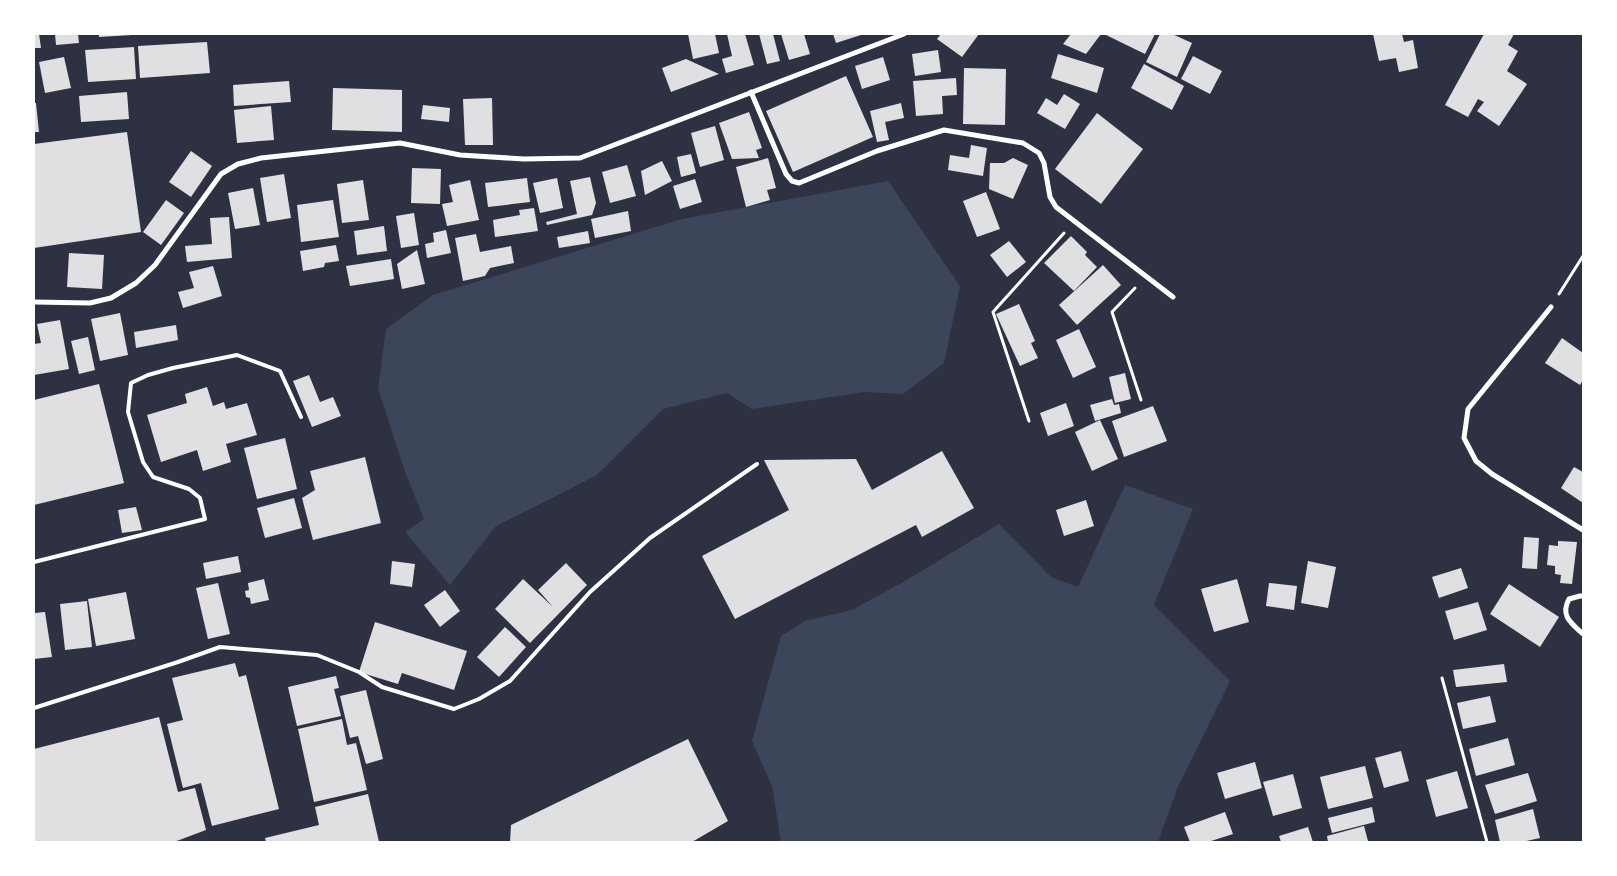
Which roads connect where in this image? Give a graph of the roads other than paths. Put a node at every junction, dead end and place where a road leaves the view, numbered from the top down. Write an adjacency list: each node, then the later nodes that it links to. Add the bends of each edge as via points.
1 (904, 34): 2 (street)
2 (751, 92): 3 (street, via 792,182 800,183 877,151 944,130 1023,143 1039,153 1050,198 1056,207); 4 (street, via 580,158 460,155 400,143 261,158 238,164 221,174 155,265 136,283 111,298 90,303)
3 (1173, 297)
4 (34, 302)
5 (1551, 307): 8 (street, via 1468,409 1464,438 1476,461 1492,474)
6 (301, 418): 9 (lane, via 280,371 237,355 172,368 131,383 128,412 144,462 154,477 189,489 200,498 205,519)
7 (757, 464): 12 (lane, via 650,538 590,592 510,681 454,709 382,687 359,672 317,655 220,647)
8 (1583, 530)
9 (34, 562)
10 (1583, 596): 11 (street, via 1570,599 1565,608 1566,616)
11 (1583, 634)
12 (34, 708)

